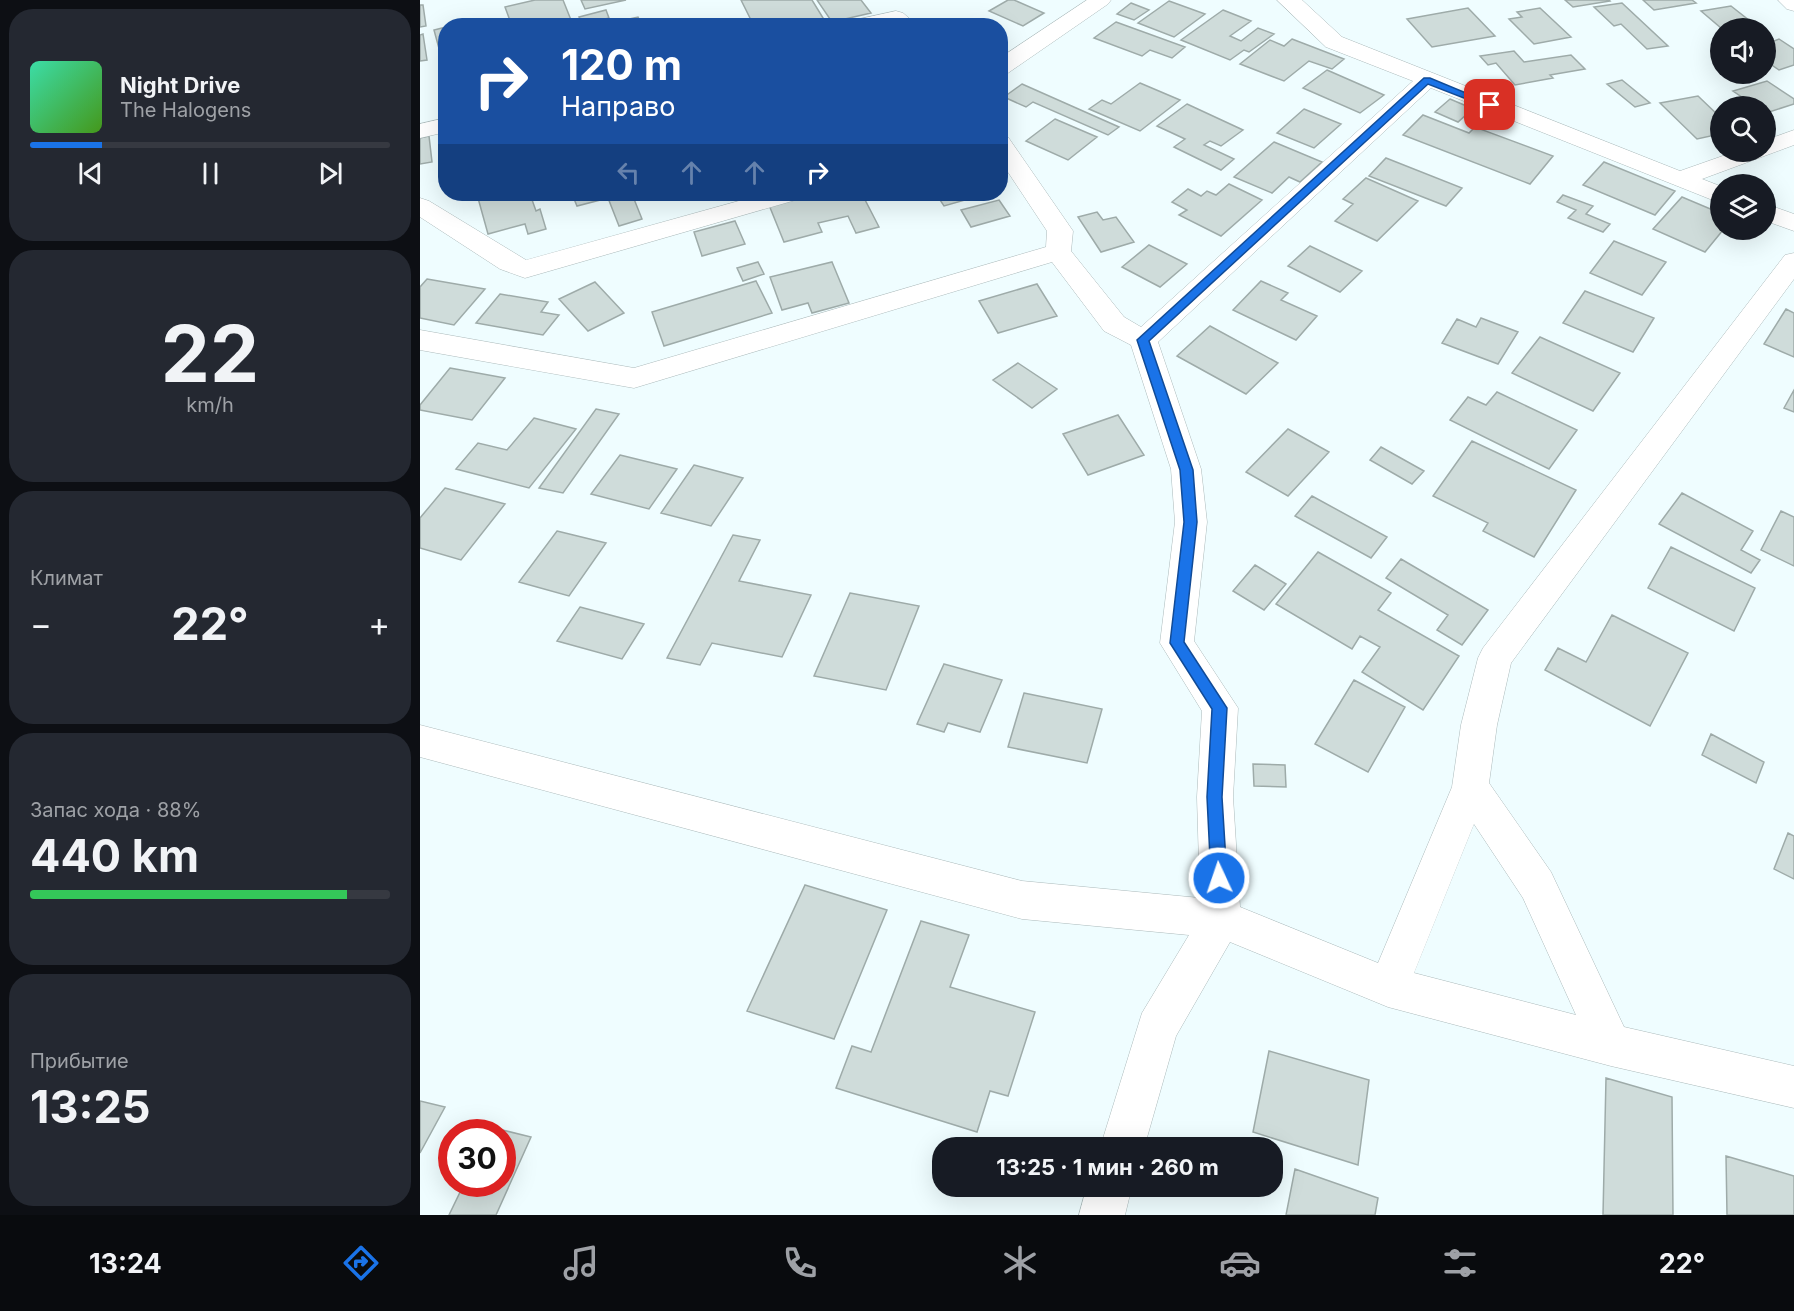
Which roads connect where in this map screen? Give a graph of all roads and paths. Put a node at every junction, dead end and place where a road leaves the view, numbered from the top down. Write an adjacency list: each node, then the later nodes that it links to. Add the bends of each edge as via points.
1 (1101, 0): 5 (street)
2 (1296, 0): 6 (street, via 1314,25 1334,42)
3 (1788, 0): 4 (street)
4 (1794, 4)
5 (1008, 63)
6 (1427, 80): 13 (street); 22 (street)
7 (438, 127): 8 (street)
8 (420, 131)
9 (1794, 137): 10 (street)
10 (1776, 144)
11 (1008, 154): 19 (street, via 1060,231)
12 (1727, 162): 13 (street)
13 (1680, 179): 14 (street)
14 (1710, 191)
15 (765, 201): 16 (street, via 525,269 509,263)
16 (420, 206)
17 (1776, 216): 18 (street)
18 (1794, 223)
19 (1058, 252): 21 (street, via 634,378); 22 (street, via 1114,324)
20 (1794, 261): 24 (street, via 1495,658)
21 (420, 340)
22 (1143, 340): 25 (street, via 1186,470 1191,522 1177,643 1220,708 1215,797)
23 (420, 741): 25 (street, via 1022,900)
24 (1470, 787): 26 (street); 27 (street, via 1538,885)
25 (1221, 919): 26 (street); 29 (street, via 1157,1028)
26 (1388, 987): 27 (street)
27 (1611, 1045): 28 (street)
28 (1794, 1087)
29 (1125, 1137)
30 (1107, 1197): 31 (street)
31 (1102, 1215)

